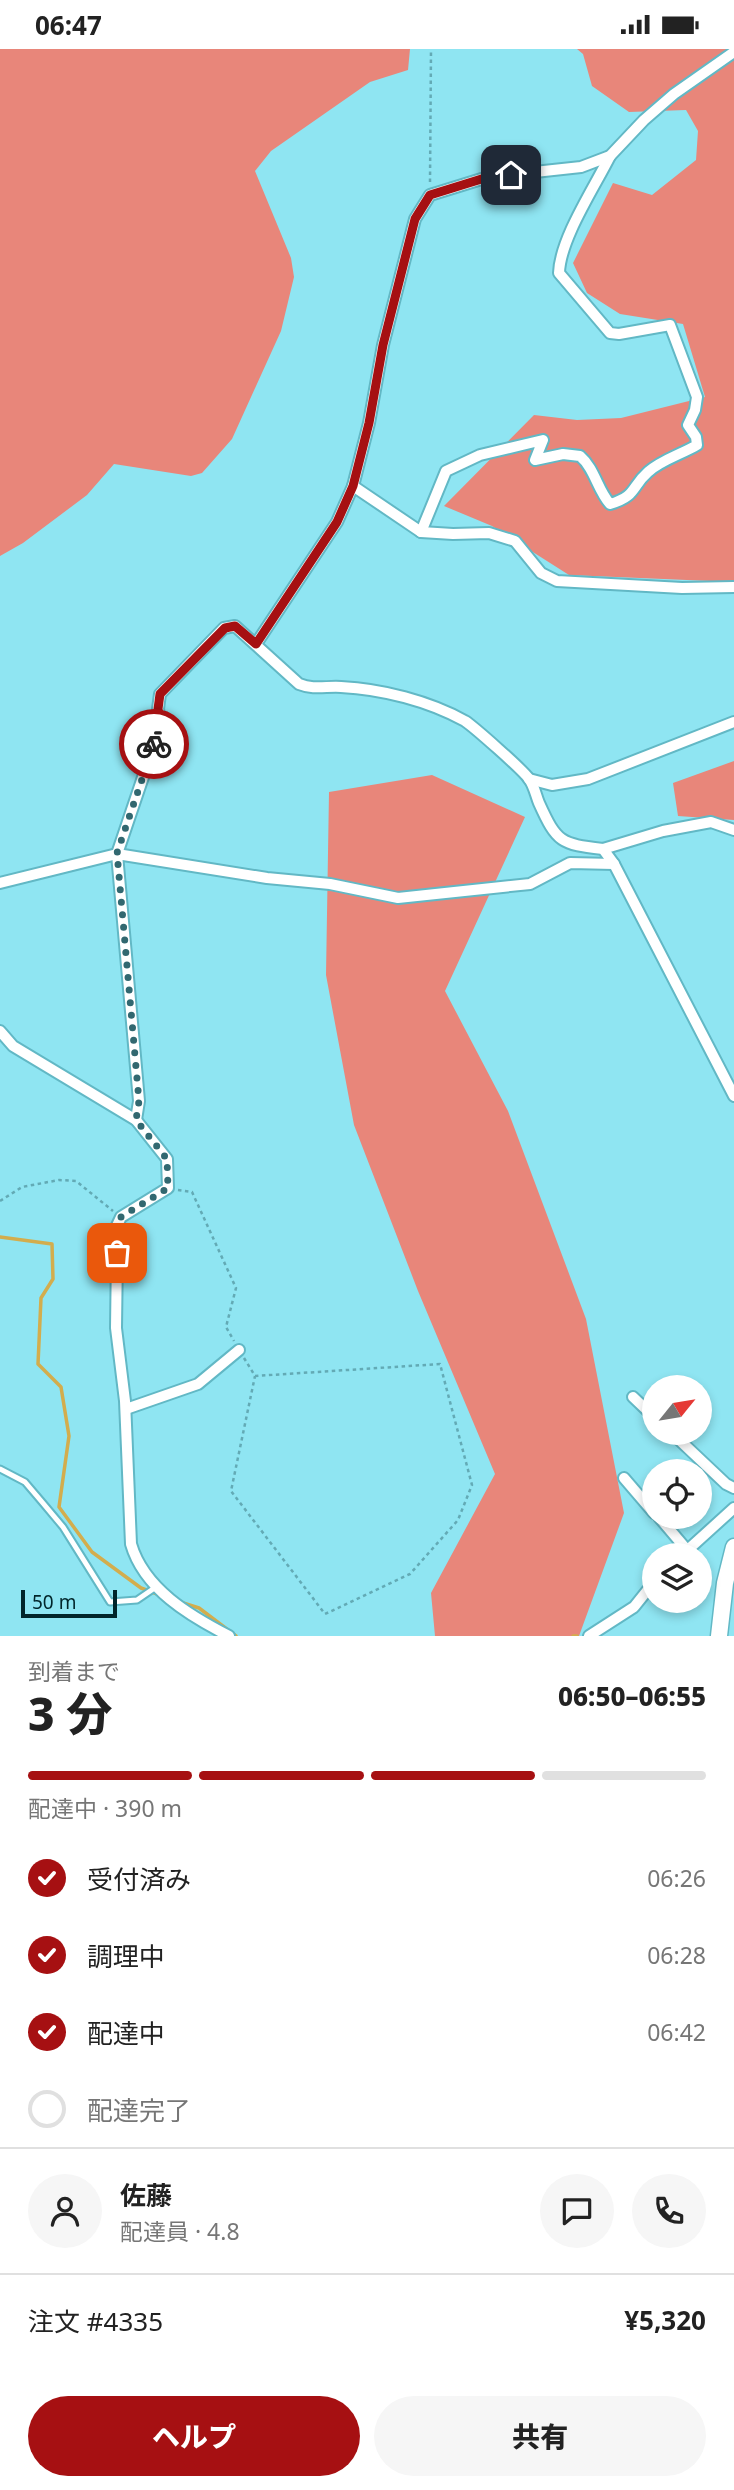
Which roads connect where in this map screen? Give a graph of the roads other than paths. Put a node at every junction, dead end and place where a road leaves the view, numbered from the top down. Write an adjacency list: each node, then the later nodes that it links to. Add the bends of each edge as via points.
1 (734, 52): 2 (street, via 674,94)
2 (610, 156): 3 (street, via 581,167 488,177 430,195 415,219); 4 (street, via 566,243 558,273 610,333 670,325 697,397 688,425 697,445 648,472 635,491 610,504 580,456 535,460 543,440 480,455 446,471)
3 (353, 486): 4 (street); 6 (street, via 337,522)
4 (421, 532): 5 (street, via 489,533 514,541 541,573 557,581)
5 (734, 587)
6 (256, 644): 8 (street, via 299,684 312,689 372,690 467,722); 11 (street, via 235,626 225,628 160,694 161,724)
7 (734, 722): 8 (street, via 588,779 552,785)
8 (529, 779): 10 (street, via 561,839 571,845)
9 (734, 830): 10 (street, via 710,822)
10 (603, 849): 12 (street)
11 (117, 853): 12 (street, via 398,898 530,884 570,863); 13 (street); 16 (street, via 139,1101)
12 (614, 864): 15 (street)
13 (0, 883)
14 (0, 1031): 16 (street, via 13,1046)
15 (734, 1096)
16 (136, 1120): 20 (street, via 167,1159 168,1188 121,1217 114,1232 116,1328)
17 (239, 1350): 20 (street, via 198,1384)
18 (634, 1397): 19 (street)
19 (642, 1405)
20 (126, 1409): 29 (street, via 131,1544 135,1558)
21 (685, 1445): 24 (street)
22 (0, 1469): 29 (lane, via 25,1482 63,1527 110,1602 137,1600)
23 (624, 1478): 25 (street)
24 (734, 1488)
25 (642, 1499)
26 (734, 1508): 27 (street)
27 (695, 1543)
28 (734, 1547): 33 (main road)
29 (156, 1587): 31 (street, via 196,1619)
30 (642, 1597): 32 (street)
31 (229, 1636)
32 (589, 1636)
33 (719, 1636)

